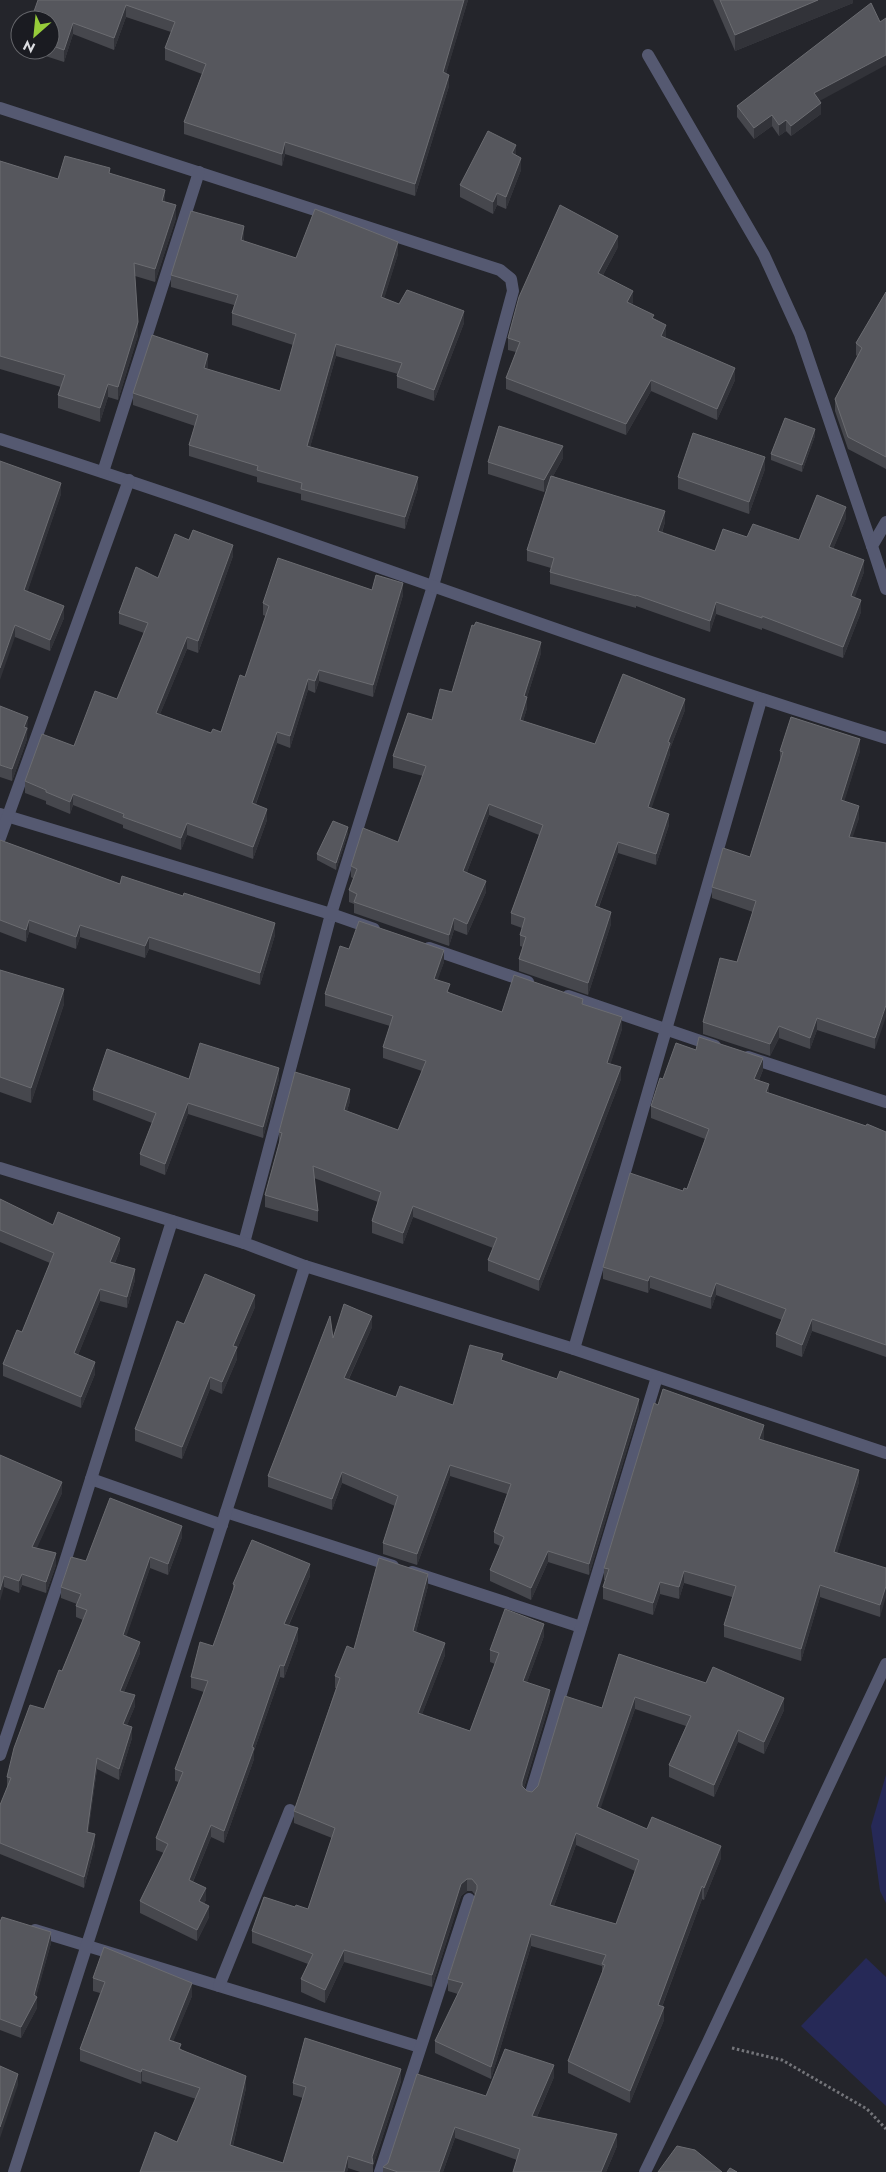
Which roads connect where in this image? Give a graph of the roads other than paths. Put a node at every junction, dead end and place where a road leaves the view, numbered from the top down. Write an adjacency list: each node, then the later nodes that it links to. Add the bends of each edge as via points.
1 (648, 55): 8 (street, via 764,255 800,334)
2 (0, 108): 3 (street)
3 (199, 172): 5 (street); 9 (street, via 500,270 511,279 513,291)
4 (0, 439): 5 (street)
5 (103, 472): 6 (street)
6 (128, 480): 9 (street); 13 (street)
7 (886, 522): 8 (street)
8 (872, 546): 10 (street)
9 (433, 586): 11 (street); 15 (street)
10 (886, 589)
11 (761, 700): 12 (street); 20 (street)
12 (886, 738)
13 (4, 816): 14 (street); 15 (street)
14 (0, 838)
15 (331, 914): 16 (street); 24 (street)
16 (387, 934)
17 (415, 943): 18 (street)
18 (536, 985)
19 (554, 991): 20 (street)
20 (666, 1030): 21 (street); 26 (street)
21 (886, 1102)
22 (0, 1168): 23 (street)
23 (172, 1221): 24 (street); 29 (street)
24 (244, 1243): 25 (street)
25 (306, 1266): 26 (street); 30 (street)
26 (574, 1350): 27 (street)
27 (656, 1377): 28 (street); 32 (street)
28 (886, 1452)
29 (91, 1479): 31 (street); 34 (street)
30 (226, 1512): 31 (street); 32 (street)
31 (222, 1525): 39 (street)
32 (581, 1627): 35 (street)
33 (886, 1664): 44 (street)
34 (0, 1755)
35 (530, 1796)
36 (290, 1810): 40 (street)
37 (469, 1898): 41 (street)
38 (26, 1927): 39 (street)
39 (87, 1946): 40 (street); 42 (street)
40 (219, 1986): 41 (street)
41 (420, 2047): 43 (street)
42 (14, 2172)
43 (380, 2172)
44 (645, 2172)

